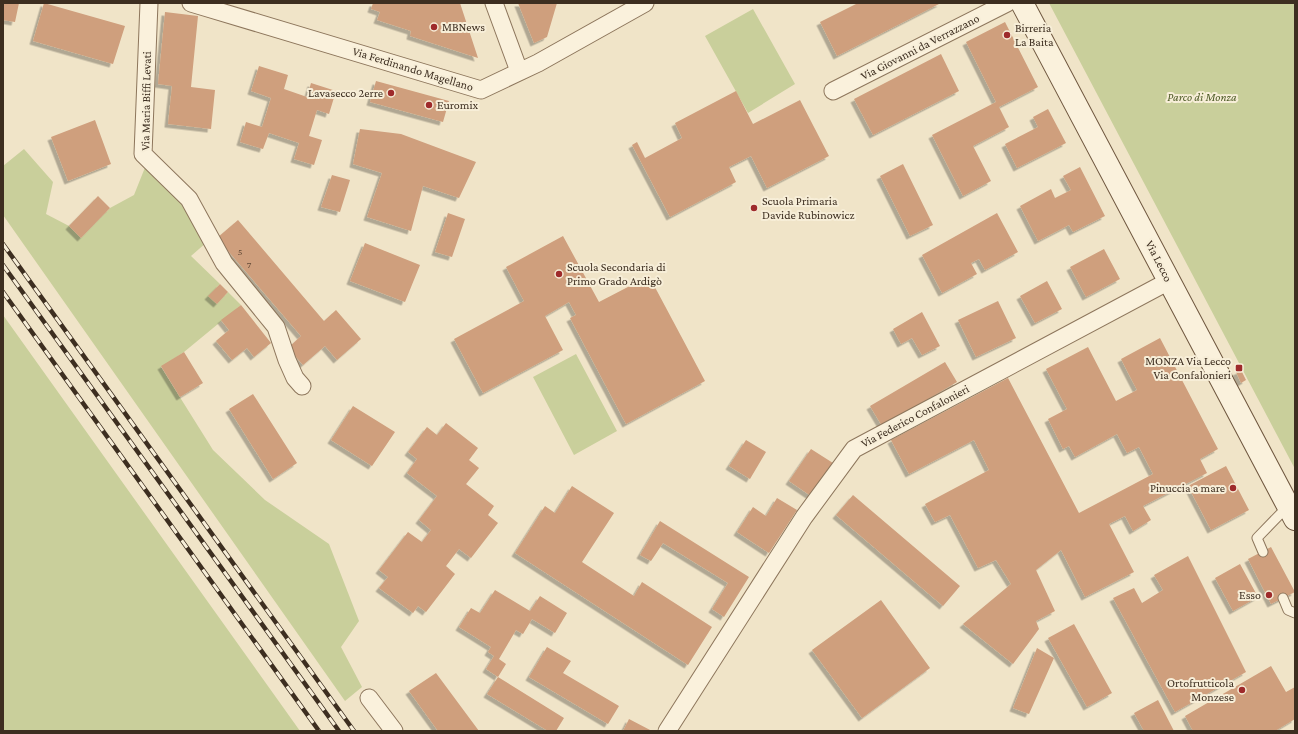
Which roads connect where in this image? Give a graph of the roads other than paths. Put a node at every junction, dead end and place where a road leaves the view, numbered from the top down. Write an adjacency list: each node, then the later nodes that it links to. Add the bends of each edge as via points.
1 (149, 3): 10 (street, Via Maria Biffi Levati, via 143,154 189,199 224,263 276,327 287,360 295,378)
2 (191, 3): 7 (street, Via Ferdinando Magellano, via 482,90)
3 (494, 3): 7 (street)
4 (645, 3): 7 (street, Via Ferdinando Magellano)
5 (1007, 3): 8 (street, Via Giovanni da Verrazzano)
6 (1022, 3): 9 (main road, Via Lecco)
7 (519, 71)
8 (832, 91)
9 (1169, 281): 11 (main road, Via Lecco); 17 (street, Via Federico Confalonieri, via 854,449 804,517)
10 (302, 386)
11 (1292, 513): 12 (lane, via 1257,538)
12 (1263, 552)
13 (1282, 598): 14 (lane, via 1288,610)
14 (1295, 613)
15 (369, 698): 16 (street)
16 (394, 731)
17 (667, 731)

